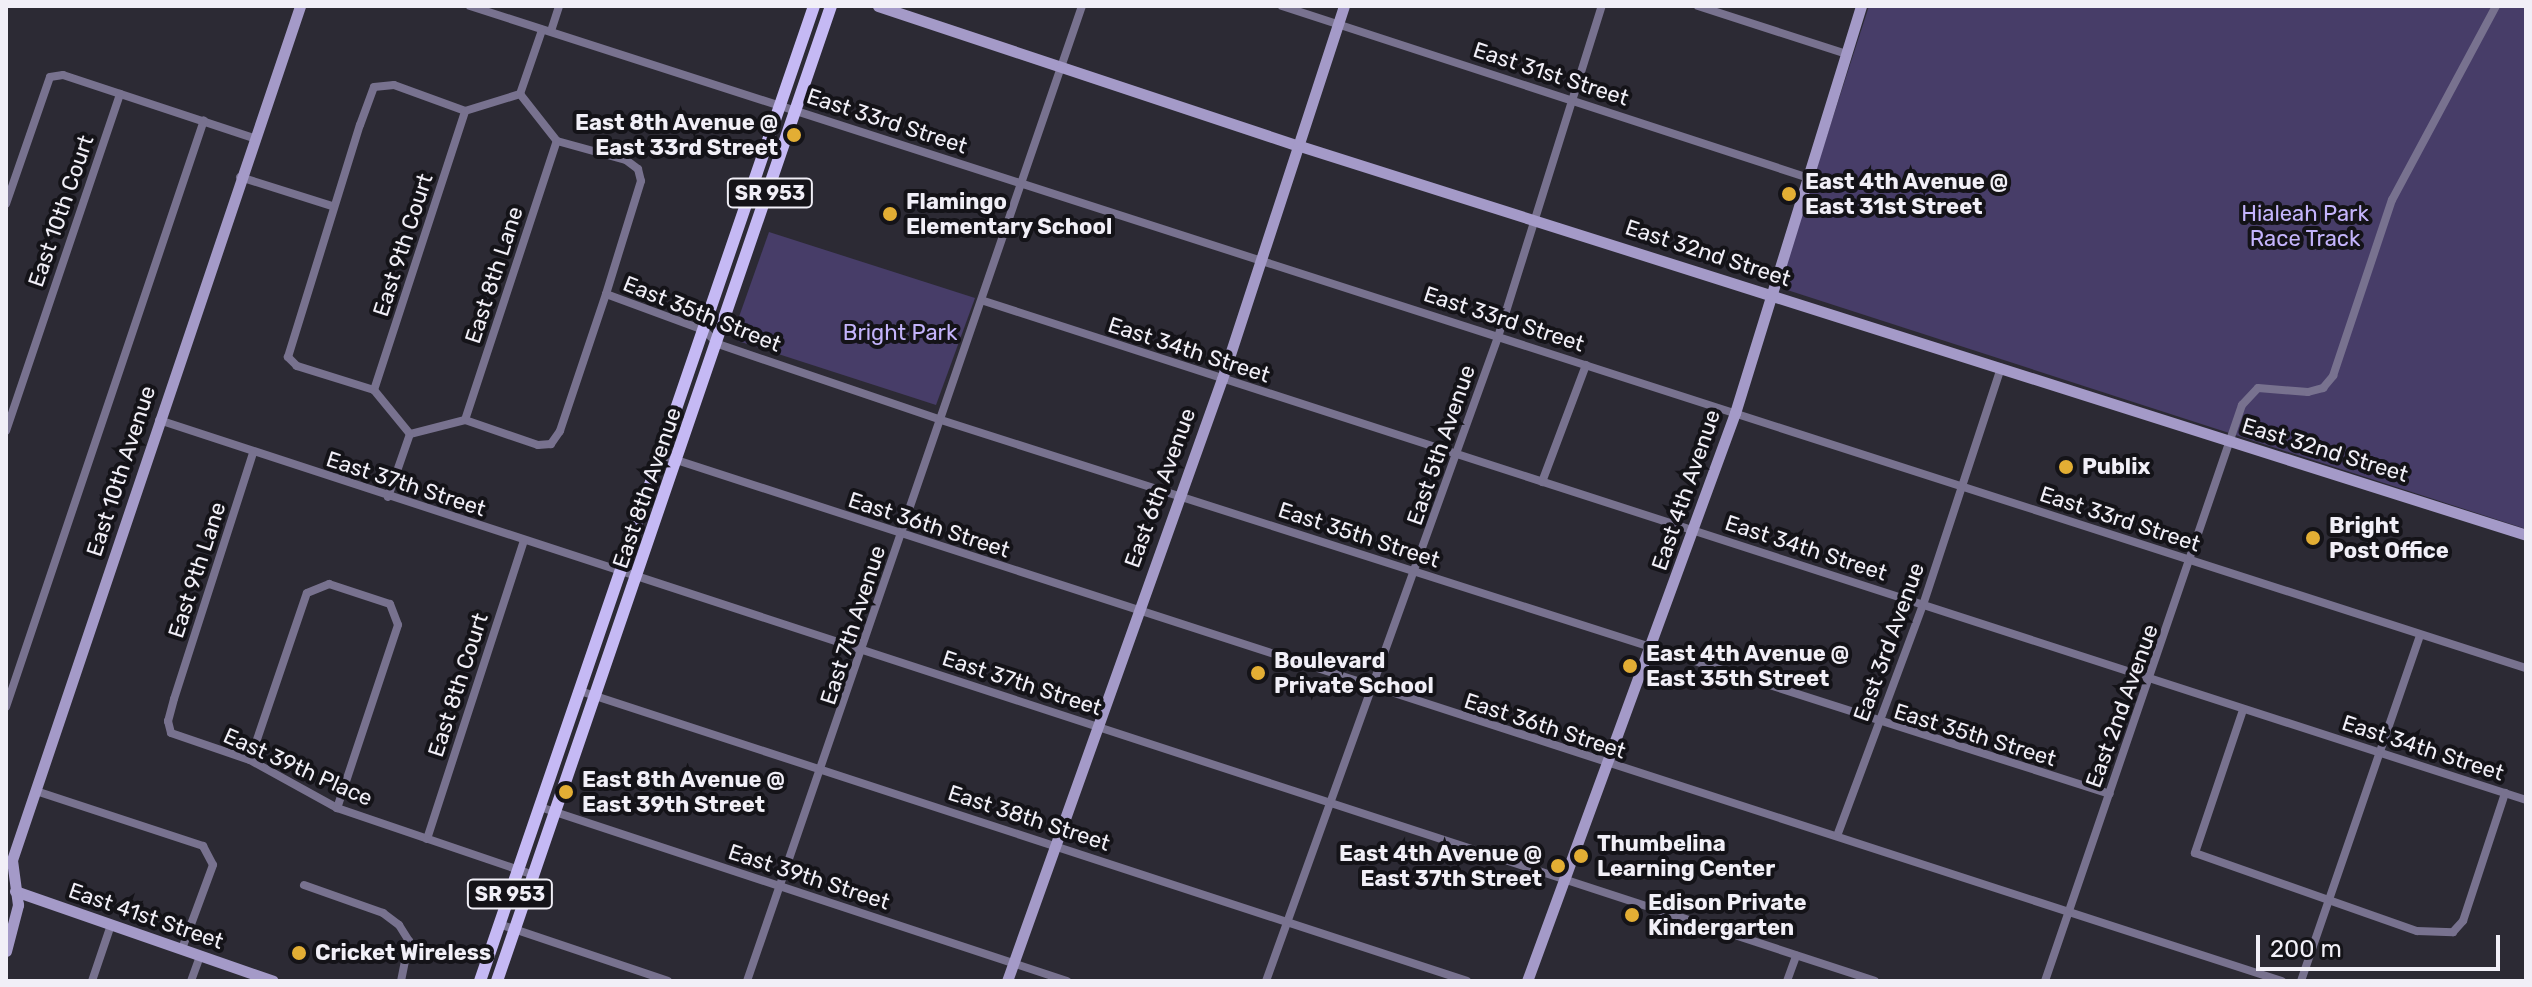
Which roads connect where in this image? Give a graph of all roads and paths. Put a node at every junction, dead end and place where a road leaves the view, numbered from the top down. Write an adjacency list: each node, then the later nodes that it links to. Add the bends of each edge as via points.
1 (300, 6): 25 (street, East 10th Avenue)
2 (470, 6): 15 (street, East 33rd Street)
3 (559, 6): 15 (street)
4 (814, 6): 21 (main road, East 8th Avenue / SR 953)
5 (831, 6): 23 (main road, East 8th Avenue / SR 953)
6 (878, 6): 17 (street, East 32nd Street)
7 (1082, 6): 17 (street, East 7th Avenue)
8 (1282, 6): 14 (street, East 31st Street)
9 (1344, 6): 14 (street, East 6th Avenue)
10 (1602, 6): 20 (street, East 5th Avenue)
11 (1698, 6): 16 (street)
12 (1861, 6): 16 (street, East 4th Avenue)
13 (2496, 6): 52 (street, East 2nd Avenue, via 2392,200 2333,376 2323,388 2308,392 2258,388 2242,405)
14 (1338, 24): 20 (street, East 31st Street); 27 (street, East 6th Avenue)
15 (546, 30): 19 (street); 21 (street, East 33rd Street)
16 (1847, 54): 29 (street, East 4th Avenue)
17 (1064, 68): 27 (street, East 32nd Street); 30 (street, East 7th Avenue)
18 (120, 94): 24 (street); 31 (street, via 63,75 50,77); 46 (street, East 10th Court)
19 (520, 94): 22 (street); 26 (street)
20 (1573, 100): 29 (street, East 31st Street); 33 (street, East 5th Avenue)
21 (782, 106): 23 (street, East 33rd Street); 38 (main road, East 8th Avenue / SR 953)
22 (465, 111): 32 (street, via 394,85 374,87); 44 (street, East 9th Court)
23 (798, 111): 30 (street, East 33rd Street); 40 (main road, East 8th Avenue / SR 953)
24 (204, 120): 25 (street); 80 (street)
25 (254, 138): 28 (street, East 10th Avenue)
26 (557, 141): 35 (street, via 626,160 638,169 641,181); 48 (street, East 8th Lane)
27 (1300, 146): 33 (street, East 32nd Street); 34 (street, East 6th Avenue)
28 (240, 177): 32 (street); 47 (street, East 10th Avenue)
29 (1809, 178): 36 (street, East 4th Avenue)
30 (1025, 184): 34 (street, East 33rd Street); 37 (street, East 7th Avenue)
31 (6, 204)
32 (332, 206): 44 (street, via 288,357 297,366)
33 (1537, 220): 36 (street, East 32nd Street); 39 (street, East 5th Avenue)
34 (1262, 258): 39 (street, East 33rd Street); 43 (street, East 6th Avenue)
35 (606, 294): 38 (street, East 35th Street); 48 (street, via 551,444 538,445)
36 (1773, 295): 42 (street, East 32nd Street); 45 (street, East 4th Avenue)
37 (984, 301): 43 (street, East 34th Street); 49 (street, East 7th Avenue)
38 (704, 330): 40 (street, East 35th Street); 55 (main road, East 8th Avenue / SR 953)
39 (1498, 337): 41 (street, East 33rd Street); 54 (street, East 5th Avenue)
40 (718, 344): 49 (street, East 35th Street); 56 (main road, East 8th Avenue / SR 953)
41 (1586, 365): 45 (street, East 33rd Street); 57 (street)
42 (2001, 368): 52 (street, East 32nd Street); 58 (street, East 3rd Avenue)
43 (1222, 379): 54 (street, East 34th Street); 60 (street, East 6th Avenue)
44 (374, 390): 51 (street)
45 (1735, 413): 58 (street, East 33rd Street); 61 (street, East 4th Avenue)
46 (9, 414): 50 (street, East 10th Court)
47 (159, 420): 53 (street, East 37th Street); 88 (street, East 10th Avenue)
48 (465, 420): 51 (street)
49 (941, 420): 60 (street, East 35th Street); 62 (street, East 7th Avenue)
50 (6, 431)
51 (410, 434): 59 (street)
52 (2230, 442): 63 (street, East 32nd Street); 65 (street, East 2nd Avenue)
53 (253, 453): 59 (street, East 37th Street); 79 (street, East 9th Lane)
54 (1457, 454): 57 (street, East 34th Street); 66 (street, East 5th Avenue)
55 (661, 455): 56 (street, East 36th Street); 67 (main road, East 8th Avenue / SR 953)
56 (678, 461): 62 (street, East 36th Street); 68 (main road, East 8th Avenue / SR 953)
57 (1542, 482): 61 (street, East 34th Street)
58 (1961, 485): 65 (street, East 33rd Street); 69 (street, East 3rd Avenue)
59 (388, 497): 64 (street, East 37th Street)
60 (1178, 497): 66 (street, East 35th Street); 70 (street, East 6th Avenue)
61 (1694, 530): 69 (street, East 34th Street); 72 (street, East 4th Avenue)
62 (902, 534): 70 (street, East 36th Street); 73 (street, East 7th Avenue)
63 (2526, 535)
64 (524, 541): 67 (street, East 37th Street); 97 (street, East 8th Court)
65 (2191, 562): 71 (street, East 33rd Street); 75 (street, East 2nd Avenue)
66 (1415, 571): 72 (street, East 35th Street); 76 (street, East 5th Avenue)
67 (620, 573): 68 (street, East 37th Street); 77 (main road, East 8th Avenue / SR 953)
68 (637, 578): 73 (street, East 37th Street); 78 (main road, East 8th Avenue / SR 953)
69 (1923, 605): 75 (street, East 34th Street); 82 (street, East 3rd Avenue)
70 (1135, 613): 76 (street, East 36th Street); 83 (street, East 6th Avenue)
71 (2420, 635): 74 (street, East 33rd Street); 84 (street)
72 (1651, 648): 82 (street, East 35th Street); 86 (street, East 4th Avenue)
73 (862, 651): 83 (street, East 37th Street); 87 (street, East 7th Avenue)
74 (2526, 668)
75 (2153, 677): 81 (street, East 34th Street); 90 (street, East 2nd Avenue)
76 (1373, 688): 86 (street, East 36th Street); 93 (street, East 5th Avenue)
77 (580, 691): 78 (street, East 38th Street); 92 (main road, East 8th Avenue / SR 953)
78 (596, 696): 87 (street, East 38th Street); 95 (main road, East 8th Avenue / SR 953)
79 (174, 699): 85 (street, East 39th Place, via 168,721 171,733)
80 (6, 707)
81 (2243, 710): 84 (street, East 34th Street); 105 (street, via 2195,853)
82 (1878, 724): 90 (street, East 35th Street); 96 (street, East 3rd Avenue)
83 (1097, 726): 93 (street, East 37th Street); 98 (street, East 6th Avenue)
84 (2381, 752): 89 (street, East 34th Street); 105 (street)
85 (250, 760): 94 (street, East 39th Place); 94 (street, via 307,593 317,584 390,604 397,616)
86 (1607, 766): 96 (street, East 36th Street); 101 (street, East 4th Avenue)
87 (824, 769): 98 (street, East 38th Street); 103 (street, East 7th Avenue)
88 (36, 791): 104 (street, East 10th Avenue, via 12,860); 111 (street, via 203,846 213,865)
89 (2505, 793): 91 (street, East 34th Street); 105 (street, via 2463,921 2453,932 2417,931)
90 (2110, 794): 106 (street, East 2nd Avenue)
91 (2526, 800)
92 (540, 807): 95 (street, East 39th Street); 99 (main road, East 8th Avenue / SR 953)
93 (1329, 807): 101 (street, East 37th Street); 107 (street, East 5th Avenue)
94 (337, 808): 97 (street, East 39th Place)
95 (556, 812): 100 (main road, East 8th Avenue / SR 953); 103 (street, East 39th Street)
96 (1837, 836): 106 (street, East 36th Street)
97 (427, 839): 99 (street, East 39th Place)
98 (1056, 845): 107 (street, East 38th Street); 115 (street, East 6th Avenue)
99 (518, 870): 100 (street, East 39th Place); 108 (main road, East 8th Avenue / SR 953)
100 (534, 875): 110 (main road, East 8th Avenue / SR 953)
101 (1564, 882): 114 (street, East 37th Street); 128 (street, East 4th Avenue)
102 (304, 885): 119 (street, via 383,913 409,941)
103 (780, 886): 115 (street, East 39th Street); 123 (street, East 7th Avenue)
104 (10, 890): 109 (street, East 41st Street); 112 (street, East 10th Avenue, via 16,922)
105 (2329, 898): 133 (street)
106 (2069, 913): 131 (street, East 2nd Avenue); 132 (street, East 36th Street)
107 (1286, 923): 126 (street, East 5th Avenue); 127 (street, East 38th Street)
108 (499, 924): 110 (street); 120 (main road, East 8th Avenue / SR 953)
109 (111, 925): 111 (street, East 41st Street); 116 (street)
110 (515, 930): 121 (main road, East 8th Avenue / SR 953); 122 (street)
111 (182, 949): 113 (street, East 41st Street)
112 (6, 951)
113 (200, 956): 117 (street); 118 (street, East 41st Street)
114 (1796, 956): 129 (street); 130 (street, East 37th Street)
115 (1014, 964): 124 (street, East 6th Avenue); 125 (street, East 39th Street)
116 (92, 981)
117 (191, 981)
118 (273, 981)
119 (401, 981)
120 (480, 981)
121 (497, 981)
122 (668, 981)
123 (747, 981)
124 (1007, 981)
125 (1067, 981)
126 (1266, 981)
127 (1467, 981)
128 (1527, 981)
129 (1787, 981)
130 (1875, 981)
131 (2045, 981)
132 (2282, 981)
133 (2301, 981)

